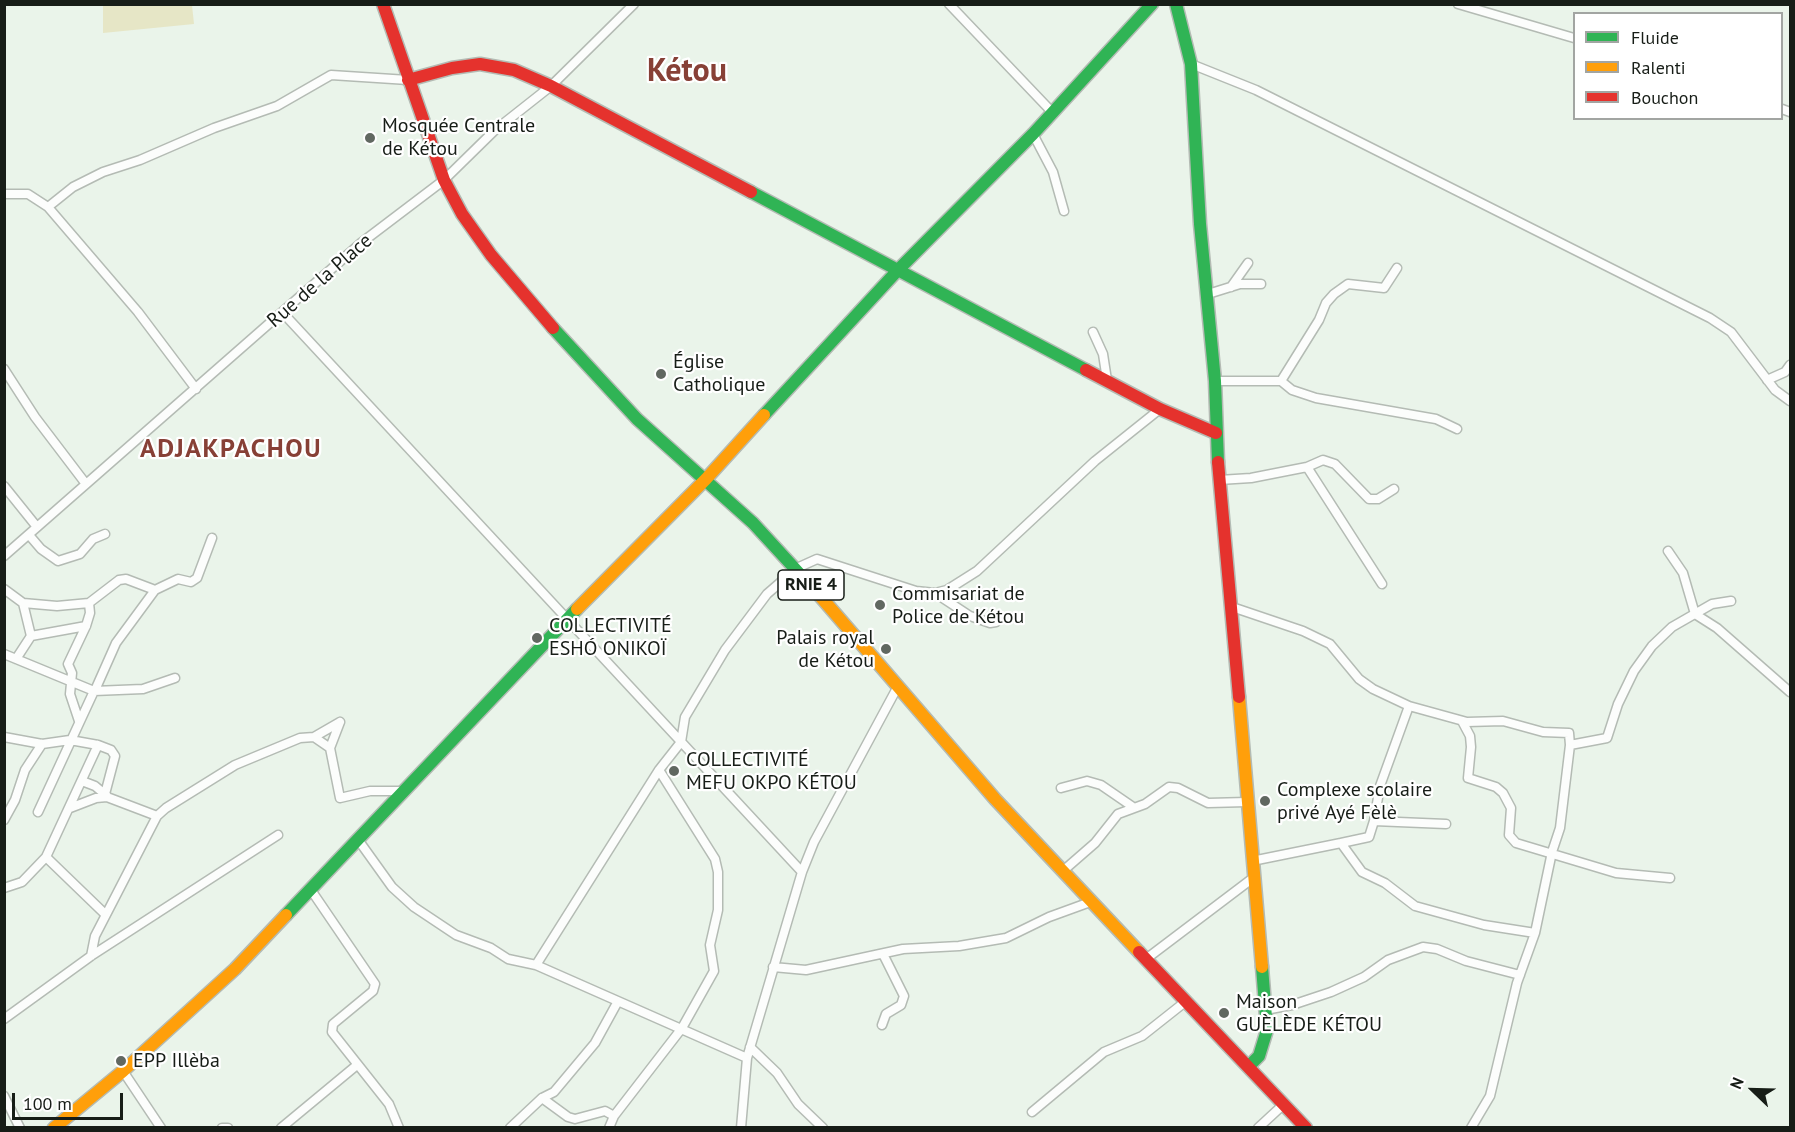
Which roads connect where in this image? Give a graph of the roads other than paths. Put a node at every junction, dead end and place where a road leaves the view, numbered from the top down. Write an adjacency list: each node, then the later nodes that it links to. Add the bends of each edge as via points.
1 (383, 4): 9 (street, RNIE 4)
2 (634, 4): 10 (street, Rue de la Place)
3 (949, 4): 11 (street)
4 (1152, 4): 11 (street)
5 (1176, 4): 8 (street)
6 (1458, 4): 7 (street)
7 (1573, 38)
8 (1191, 64): 22 (street); 28 (street, via 1256,90 1404,162 1710,318 1731,332)
9 (408, 80): 10 (street, via 452,68 497,64); 13 (street, RNIE 4); 15 (street, via 332,75 277,106 103,172 73,187)
10 (551, 86): 13 (street, Rue de la Place, via 495,131); 19 (street)
11 (1052, 112): 12 (street)
12 (1033, 134): 16 (street, via 1053,172); 19 (street)
13 (444, 180): 23 (street, Rue de la Place, via 361,243); 37 (street, RNIE 4, via 462,214 533,306 637,419)
14 (4, 194): 15 (street, via 28,194)
15 (48, 207): 31 (street, via 138,312)
16 (1064, 211)
17 (1248, 263): 21 (street)
18 (1397, 268): 30 (street, via 1384,288 1348,285 1334,294)
19 (898, 270): 27 (street); 37 (street)
20 (1261, 284): 21 (street)
21 (1230, 288): 22 (street)
22 (1208, 294): 29 (street)
23 (283, 314): 31 (street, Rue de la Place); 58 (street)
24 (1093, 332): 27 (street, via 1103,354)
25 (1791, 365): 28 (street)
26 (4, 369): 39 (street)
27 (1107, 380): 33 (street)
28 (1767, 380): 32 (street)
29 (1215, 381): 30 (street); 35 (street)
30 (1281, 381): 34 (street, via 1292,390 1316,398 1436,419)
31 (196, 389): 39 (street, Rue de la Place)
32 (1791, 401)
33 (1160, 409): 35 (street); 52 (street, via 1095,461 977,571)
34 (1457, 429)
35 (1216, 433): 38 (street)
36 (1307, 467): 38 (street); 41 (street, via 1323,460 1335,464 1369,499 1378,499); 49 (street)
37 (706, 479): 48 (street, RNIE 4); 58 (street)
38 (1219, 480): 56 (street)
39 (86, 484): 42 (street, Rue de la Place)
40 (4, 486): 42 (street)
41 (1394, 489)
42 (37, 527): 44 (street, Rue de la Place)
43 (105, 534): 44 (street, via 93,539 80,554 58,561)
44 (29, 535): 47 (street, Rue de la Place)
45 (212, 538): 51 (street, via 194,580 178,579)
46 (1668, 551): 57 (street, via 1683,573)
47 (4, 556)
48 (797, 568): 52 (street, via 817,559 834,562 864,576); 66 (street, RNIE 4); 70 (street, via 767,594 740,627)
49 (1382, 584)
50 (4, 589): 54 (street)
51 (155, 590): 55 (street, via 119,580); 67 (street, via 116,643)
52 (935, 593): 59 (street, via 970,616)
53 (1731, 601): 57 (street, via 1712,604)
54 (22, 603): 55 (street); 61 (street)
55 (89, 603): 60 (street)
56 (1232, 607): 69 (street, via 1330,644 1359,679); 87 (street)
57 (1695, 614): 68 (street, via 1717,628); 80 (street, via 1672,627 1640,663 1618,704 1608,738)
58 (566, 620): 73 (street); 85 (street)
59 (996, 622)
60 (86, 626): 61 (street); 65 (street, via 68,664)
61 (31, 636): 63 (street)
62 (4, 654): 63 (street)
63 (16, 659): 65 (street)
64 (175, 678): 67 (street, via 143,689)
65 (73, 682): 67 (street); 71 (street, via 70,694)
66 (897, 688): 101 (street, RNIE 4); 102 (street, via 814,842)
67 (95, 689): 71 (street)
68 (1791, 692)
69 (1409, 706): 72 (street); 93 (street, via 1380,786)
70 (685, 717): 73 (street); 77 (street)
71 (79, 721): 76 (street)
72 (1462, 721): 80 (street, via 1503,722 1543,732 1569,733); 98 (street, via 1470,736 1468,778 1503,793 1511,808 1512,840)
73 (669, 730): 77 (street)
74 (4, 737): 78 (street)
75 (314, 737): 81 (street); 81 (street, via 340,722); 91 (street, via 300,738 235,765)
76 (70, 740): 78 (street); 79 (street); 90 (street)
77 (681, 742): 82 (street); 102 (street)
78 (42, 744): 92 (street, via 25,770)
79 (98, 745): 83 (street); 86 (street, via 115,756)
80 (1570, 745): 98 (street, via 1563,813)
81 (330, 748): 85 (street, via 340,798 370,791)
82 (659, 770): 113 (street); 121 (street, via 703,837 718,872 717,921 710,945 714,971)
83 (82, 781): 86 (street); 89 (street)
84 (1061, 788): 88 (street, via 1087,781 1101,784)
85 (404, 791): 96 (street)
86 (106, 795): 89 (street); 91 (street)
87 (1247, 802): 88 (street, via 1208,803 1169,787); 100 (street)
88 (1134, 807): 101 (street, via 1118,814 1095,843)
89 (70, 808): 99 (street)
90 (38, 812)
91 (157, 816): 108 (street)
92 (4, 820)
93 (1374, 821): 94 (street); 97 (street, via 1369,837)
94 (1446, 824)
95 (278, 835): 111 (street)
96 (359, 841): 106 (street); 113 (street, via 392,887 434,921 508,959)
97 (1341, 843): 100 (street); 109 (street, via 1362,872 1416,906 1484,925)
98 (1552, 852): 104 (street, via 1616,873); 109 (street)
99 (46, 857): 105 (street, via 22,882); 108 (street)
100 (1251, 861): 103 (street)
101 (1064, 870): 107 (street, RNIE 4)
102 (802, 872): 114 (street)
103 (1253, 878): 112 (street); 118 (street)
104 (1670, 878)
105 (4, 888)
106 (311, 890): 124 (street, via 375,984 373,991 332,1028); 126 (street, via 235,969)
107 (1093, 901): 110 (street, via 1049,916 1006,938); 112 (street, RNIE 4)
108 (105, 914): 111 (street, via 94,936)
109 (1535, 933): 115 (street)
110 (883, 954): 114 (street, via 806,970); 120 (street, via 904,996 901,1005 886,1014)
111 (91, 956): 119 (street)
112 (1146, 959): 116 (street, RNIE 4)
113 (536, 965): 117 (street)
114 (773, 967): 122 (street)
115 (1520, 975): 118 (street, via 1423,947 1388,960 1364,977 1331,992); 145 (street, via 1490,1096)
116 (1185, 1002): 125 (street, RNIE 4); 130 (street, via 1142,1036 1104,1052)
117 (617, 1003): 121 (street); 128 (street, via 595,1043 554,1092)
118 (1265, 1010): 125 (street, via 1264,1045)
119 (4, 1019)
120 (882, 1025)
121 (682, 1029): 123 (street); 131 (street)
122 (750, 1047): 123 (street); 142 (street)
123 (747, 1058): 141 (street)
124 (357, 1065): 137 (street); 138 (street, via 389,1104)
125 (1249, 1066): 129 (street, RNIE 4)
126 (123, 1071): 133 (street); 134 (street)
127 (4, 1096): 132 (street)
128 (542, 1098): 131 (street, via 575,1119 605,1111); 139 (street)
129 (1284, 1104): 143 (street); 144 (street, RNIE 4)
130 (1032, 1112)
131 (614, 1116): 140 (street)
132 (20, 1128)
133 (54, 1128)
134 (161, 1128)
135 (222, 1128): 136 (street)
136 (228, 1128)
137 (281, 1128)
138 (399, 1128)
139 (510, 1128)
140 (609, 1128)
141 (741, 1128)
142 (823, 1128)
143 (1258, 1128)
144 (1306, 1128)
145 (1471, 1128)

